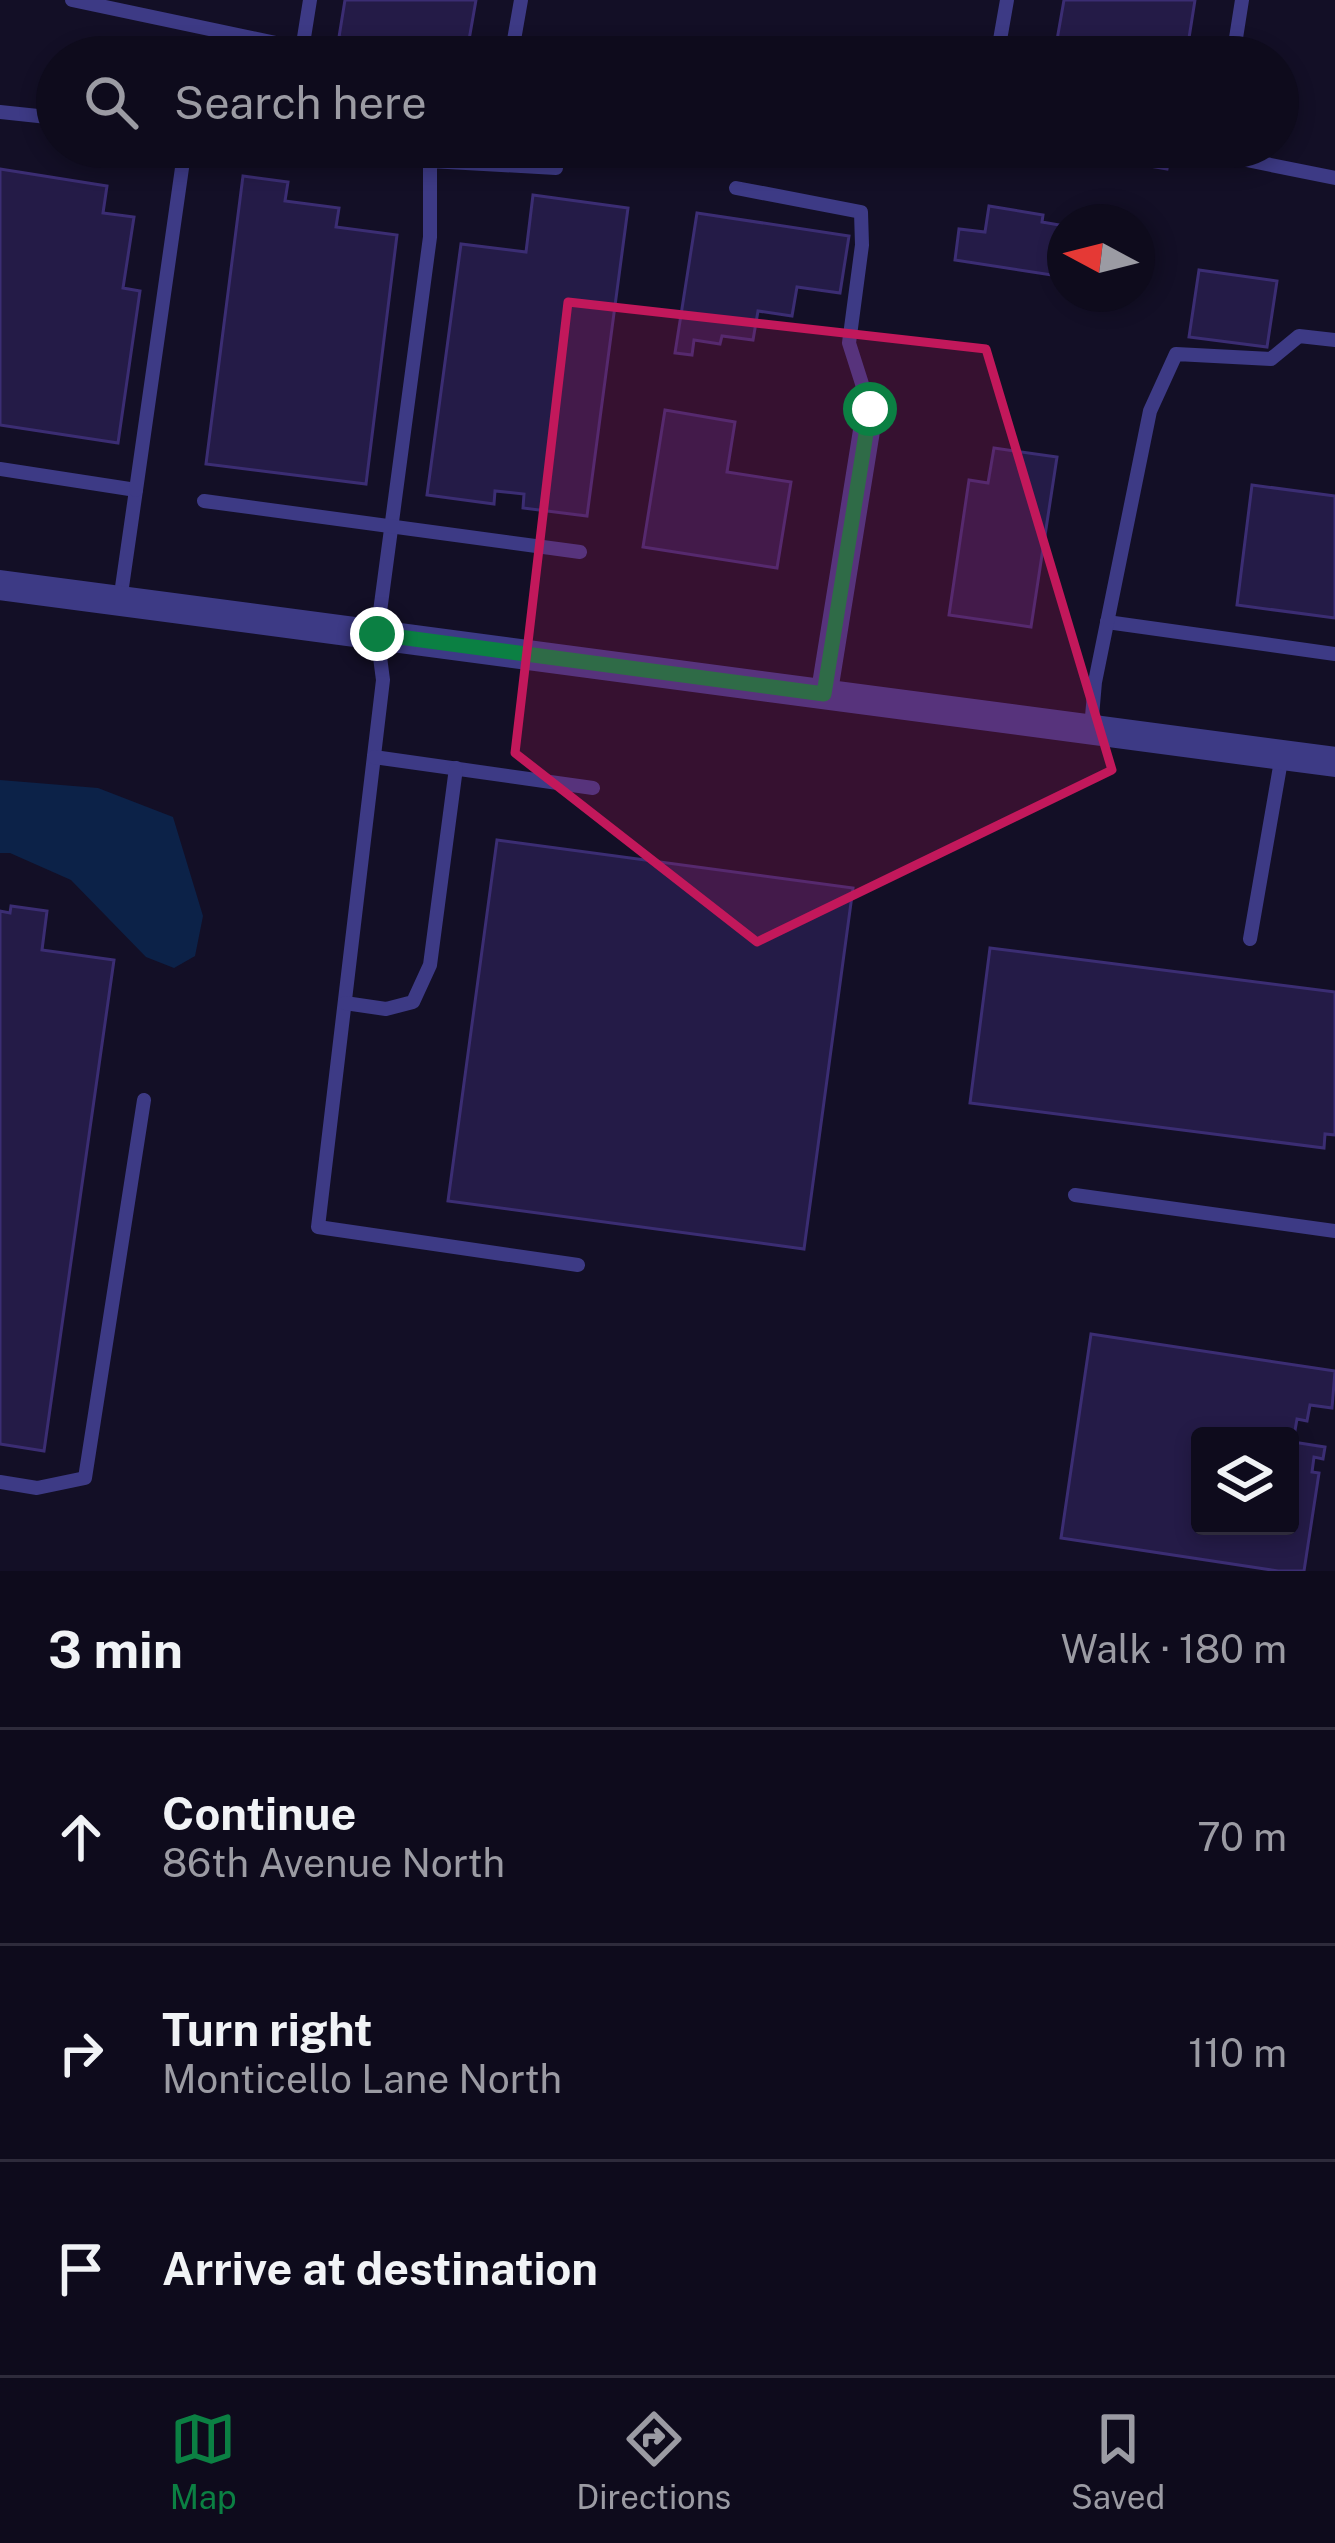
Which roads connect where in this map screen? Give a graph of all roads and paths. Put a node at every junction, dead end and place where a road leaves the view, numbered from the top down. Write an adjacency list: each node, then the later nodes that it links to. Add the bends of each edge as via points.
1 (72, 0): 6 (lane)
2 (310, 0): 7 (lane)
3 (520, 0): 8 (lane)
4 (1007, 0): 9 (lane)
5 (1241, 0): 10 (lane)
6 (238, 36)
7 (304, 36)
8 (514, 36)
9 (1001, 36)
10 (1235, 36)
11 (0, 112): 12 (lane)
12 (36, 116)
13 (182, 168): 21 (lane)
14 (430, 168): 23 (lane, via 430,237)
15 (1286, 168): 16 (lane)
16 (1335, 178)
17 (736, 188): 19 (lane, via 861,212 849,343)
18 (1335, 340): 27 (lane, via 1299,336 1271,359 1176,354 1150,411)
19 (870, 409): 30 (street)
20 (0, 469): 21 (lane)
21 (136, 490): 26 (lane)
22 (204, 501): 23 (lane)
23 (393, 527): 24 (lane); 28 (lane)
24 (580, 552)
25 (0, 585): 26 (street)
26 (120, 601): 28 (street)
27 (1108, 622): 29 (lane); 31 (lane)
28 (377, 634): 30 (street); 33 (lane, via 383,680)
29 (1335, 654)
30 (824, 694): 31 (street)
31 (1090, 729): 32 (street)
32 (1282, 755): 34 (street); 37 (lane)
33 (374, 757): 35 (lane); 38 (lane)
34 (1335, 762)
35 (456, 768): 36 (lane); 38 (lane, via 424,982 413,1003 386,1010)
36 (593, 788)
37 (1250, 939)
38 (345, 1004): 42 (lane, via 318,1227)
39 (144, 1100): 43 (lane, via 85,1478 38,1488)
40 (1075, 1195): 41 (lane)
41 (1335, 1231)
42 (578, 1264)
43 (0, 1482)

